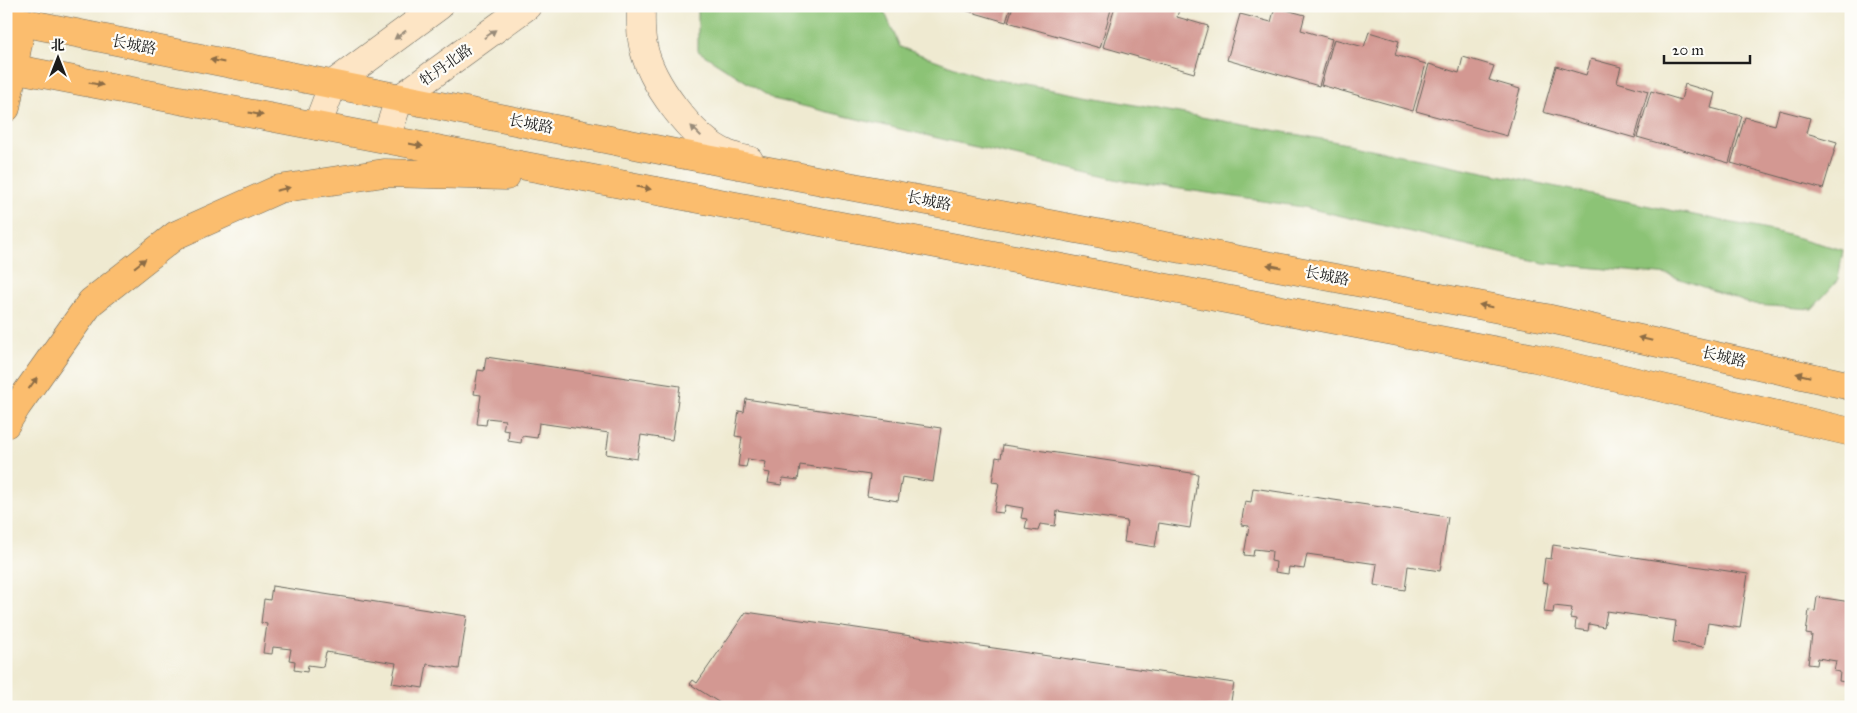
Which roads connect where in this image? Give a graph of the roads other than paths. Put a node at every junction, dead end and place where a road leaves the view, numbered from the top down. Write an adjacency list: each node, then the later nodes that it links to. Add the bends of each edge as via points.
1 (439, 6): 6 (street, one-way to 6)
2 (527, 6): 7 (street, 牡丹北路, one-way to 2)
3 (641, 6): 11 (street, one-way to 3, via 726,154 698,134 669,102 650,67 643,44)
4 (14, 21): 5 (main road); 6 (main road, 长城路, one-way to 4)
5 (10, 68): 8 (main road); 9 (main road, one-way to 9)
6 (334, 84): 7 (main road, 长城路); 9 (street)
7 (399, 99): 10 (street); 11 (main road, 长城路)
8 (6, 108)
9 (317, 126): 10 (main road)
10 (386, 139): 12 (main road, one-way to 12)
11 (821, 180): 13 (main road, 长城路, one-way to 11, via 1546,318)
12 (612, 182): 14 (main road, one-way to 12, via 91,302 176,235 279,189 384,173); 15 (main road, one-way to 15, via 1535,358)
13 (1851, 386)
14 (6, 424)
15 (1851, 432)

